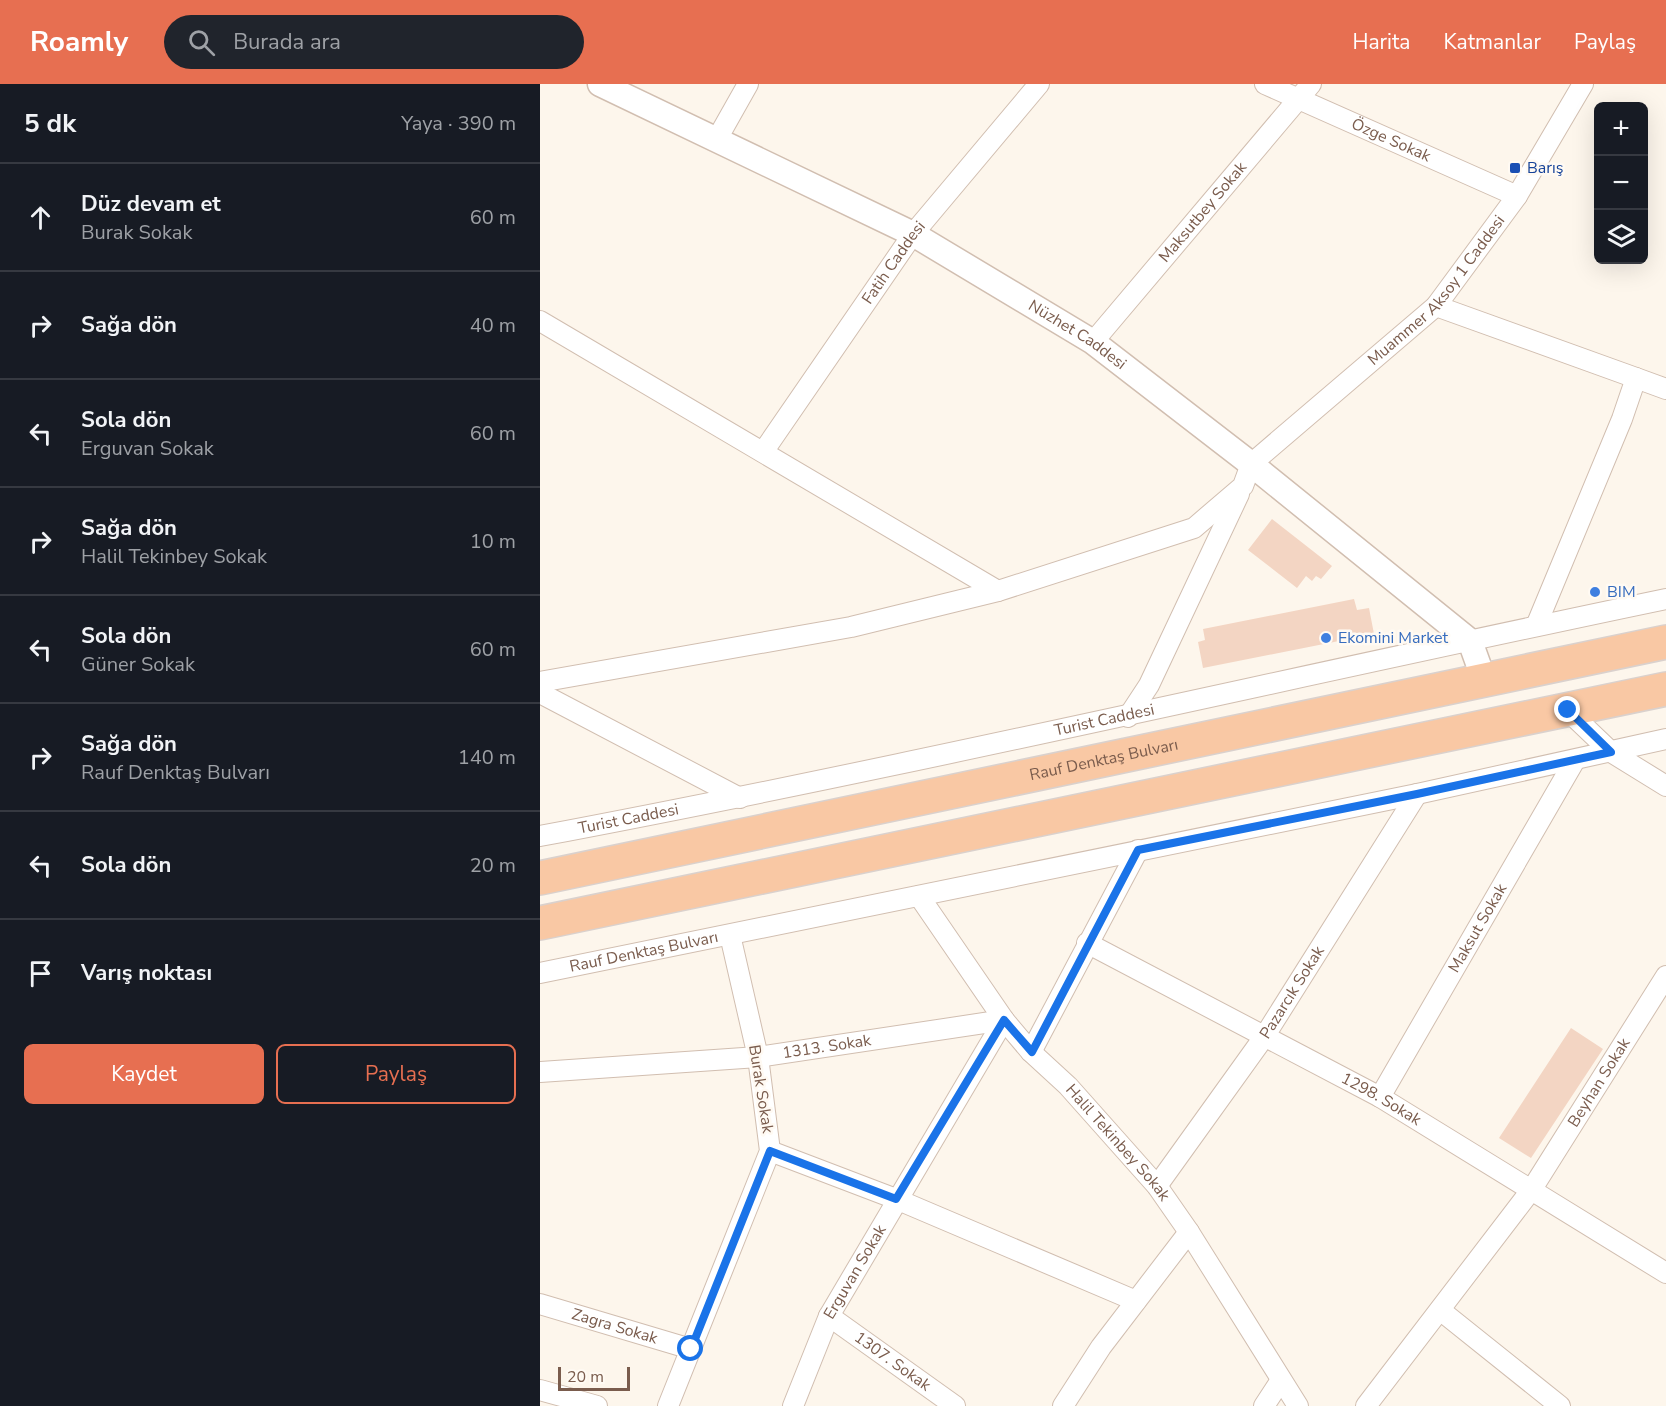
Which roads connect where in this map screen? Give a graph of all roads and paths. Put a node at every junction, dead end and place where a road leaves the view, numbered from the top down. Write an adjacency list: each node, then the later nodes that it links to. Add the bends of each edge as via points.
1 (600, 84): 8 (street, Nüzhet Caddesi)
2 (748, 84): 8 (street)
3 (1039, 84): 10 (street, Fatih Caddesi)
4 (1265, 84): 7 (street, Özge Sokak)
5 (1311, 84): 7 (street, Maksutbey Sokak)
6 (1583, 84): 9 (street, Muammer Aksoy 1 Caddesi)
7 (1298, 100): 9 (street, Özge Sokak); 13 (street, Maksutbey Sokak)
8 (717, 139): 10 (street, Nüzhet Caddesi)
9 (1517, 196): 11 (street, Muammer Aksoy 1 Caddesi)
10 (913, 234): 13 (street, Nüzhet Caddesi); 16 (street, Fatih Caddesi)
11 (1436, 306): 14 (street); 17 (street, Muammer Aksoy 1 Caddesi)
12 (540, 321): 16 (street)
13 (1093, 342): 17 (street, Nüzhet Caddesi)
14 (1636, 378): 15 (street); 20 (street)
15 (1666, 389)
16 (763, 452): 18 (street)
17 (1247, 475): 18 (street, Muammer Aksoy 1 Caddesi, via 1194,528); 21 (street, Nüzhet Caddesi); 28 (street, via 1149,685)
18 (998, 591): 24 (street, Muammer Aksoy 1 Caddesi, via 851,627)
19 (1666, 599): 20 (street, Turist Caddesi)
20 (1536, 626): 21 (street, Turist Caddesi)
21 (1470, 641): 23 (street); 28 (street, Turist Caddesi)
22 (1666, 642): 23 (highway, Rauf Denktaş Bulvarı)
23 (1484, 680): 37 (highway, Rauf Denktaş Bulvarı)
24 (540, 682)
25 (1666, 689): 27 (highway)
26 (540, 693): 34 (street)
27 (1568, 710): 30 (street); 39 (highway)
28 (1128, 717): 34 (street, Turist Caddesi)
29 (1666, 739): 30 (street, Rauf Denktaş Bulvarı)
30 (1611, 752): 31 (street, Rauf Denktaş Bulvarı); 32 (street)
31 (1575, 760): 33 (street, Rauf Denktaş Bulvarı); 49 (street, Maksut Sokak)
32 (1666, 786)
33 (1417, 794): 36 (street, Rauf Denktaş Bulvarı); 45 (street, Pazarcık Sokak)
34 (740, 798): 35 (street, Turist Caddesi)
35 (540, 836)
36 (1138, 850): 38 (street, Rauf Denktaş Bulvarı); 41 (street)
37 (540, 878)
38 (919, 896): 40 (street, Rauf Denktaş Bulvarı); 44 (street, Halil Tekinbey Sokak)
39 (540, 923)
40 (730, 935): 42 (street, Rauf Denktaş Bulvarı); 47 (street, Burak Sokak)
41 (1087, 943): 45 (street, 1298. Sokak); 46 (street)
42 (540, 973)
43 (1666, 976): 52 (street, Beyhan Sokak)
44 (1004, 1020): 46 (street, Halil Tekinbey Sokak); 47 (street, 1313. Sokak); 53 (street, Erguvan Sokak)
45 (1264, 1036): 49 (street, 1298. Sokak); 51 (street, Pazarcık Sokak)
46 (1032, 1052): 51 (street, Halil Tekinbey Sokak, via 1068,1086)
47 (758, 1057): 48 (street, 1313. Sokak); 50 (street, Burak Sokak)
48 (540, 1072)
49 (1380, 1097): 52 (street, 1298. Sokak)
50 (770, 1151): 53 (street); 60 (street, Burak Sokak)
51 (1157, 1186): 54 (street, Halil Tekinbey Sokak)
52 (1532, 1189): 55 (street, 1298. Sokak); 58 (street, Beyhan Sokak)
53 (896, 1199): 56 (street); 59 (street, Erguvan Sokak)
54 (1190, 1232): 56 (street); 61 (street, Halil Tekinbey Sokak)
55 (1666, 1273)
56 (1136, 1301): 67 (street)
57 (540, 1304): 60 (street, Zagra Sokak)
58 (1440, 1310): 70 (street, Beyhan Sokak); 71 (street)
59 (829, 1316): 65 (street, Erguvan Sokak); 66 (street, 1307. Sokak)
60 (691, 1349): 64 (street, Burak Sokak)
61 (1281, 1380): 68 (street); 69 (street, Halil Tekinbey Sokak)
62 (540, 1390): 63 (street)
63 (597, 1406)
64 (668, 1406)
65 (793, 1406)
66 (955, 1406)
67 (1063, 1406)
68 (1264, 1406)
69 (1298, 1406)
70 (1366, 1406)
71 (1560, 1406)

